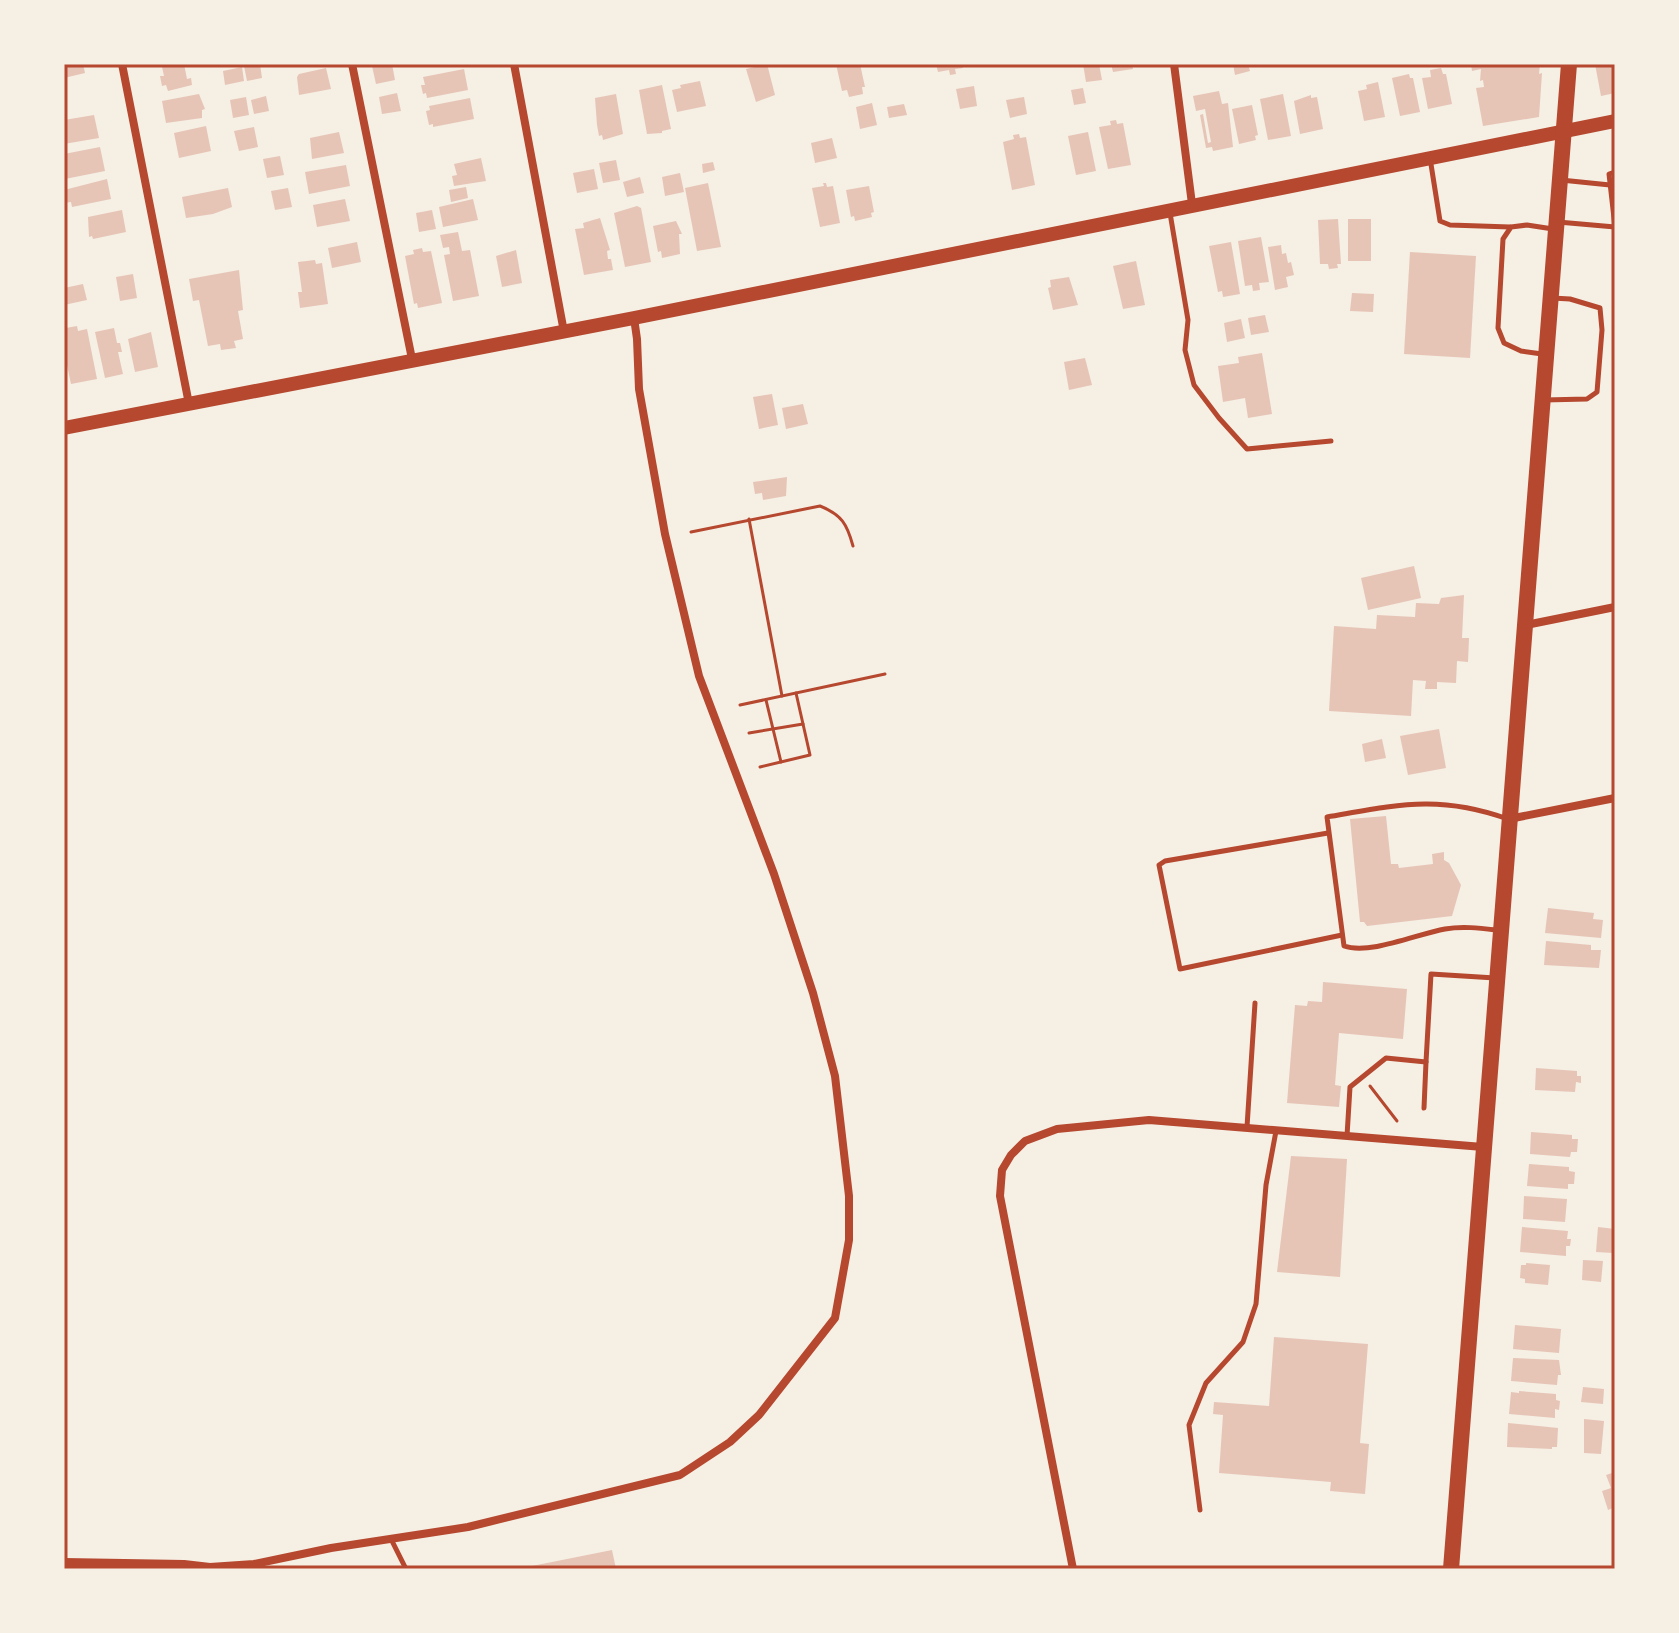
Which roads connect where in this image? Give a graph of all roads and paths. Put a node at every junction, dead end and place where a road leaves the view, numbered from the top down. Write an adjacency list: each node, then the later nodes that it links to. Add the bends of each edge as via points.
1 (122, 64): 22 (street)
2 (352, 64): 20 (street)
3 (1174, 64): 12 (street)
4 (1569, 64): 7 (main road)
5 (517, 65): 18 (street)
6 (1615, 122): 7 (main road)
7 (1564, 130): 8 (main road); 10 (main road)
8 (1430, 157): 12 (main road); 15 (lane, via 1440,221)
9 (1615, 172): 11 (lane, via 1609,174)
10 (1560, 180): 11 (lane); 14 (main road)
11 (1610, 185): 14 (lane, via 1615,227)
12 (1192, 204): 13 (main road)
13 (1170, 209): 17 (main road); 24 (lane, via 1188,320 1185,350 1194,385 1247,449)
14 (1556, 226): 15 (lane); 16 (main road)
15 (1511, 227): 19 (lane, via 1503,239 1498,328 1504,343)
16 (1551, 298): 19 (main road); 21 (lane, via 1600,308 1600,360 1597,392 1587,399)
17 (634, 318): 18 (main road); 56 (street, via 639,389 665,534 699,676 774,874 835,1076 849,1196 842,1287 835,1318 759,1415 680,1475 468,1527)
18 (564, 332): 20 (main road)
19 (1547, 355): 21 (main road)
20 (412, 359): 22 (main road)
21 (1543, 400): 29 (main road)
22 (189, 404): 23 (main road)
23 (64, 428)
24 (1331, 441)
25 (749, 519): 26 (path); 27 (path, via 820,506 846,523); 32 (path)
26 (691, 532)
27 (853, 546)
28 (1615, 607): 29 (street)
29 (1526, 625): 41 (main road)
30 (885, 674): 31 (path)
31 (796, 693): 32 (path); 35 (path)
32 (782, 696): 33 (path)
33 (766, 699): 34 (path); 36 (path)
34 (740, 705)
35 (803, 724): 36 (path); 38 (path, via 810,755)
36 (773, 729): 37 (path); 38 (path)
37 (749, 733)
38 (781, 762): 39 (path)
39 (760, 767)
40 (1615, 798): 41 (street)
41 (1509, 819): 42 (lane, via 1479,808 1428,802 1327,817); 43 (main road)
42 (1328, 833): 44 (lane); 44 (lane, via 1159,865 1180,969)
43 (1500, 931): 44 (lane, via 1445,929 1349,948); 45 (main road)
44 (1342, 935)
45 (1496, 978): 47 (lane, via 1431,974); 54 (main road)
46 (1255, 1003): 51 (lane)
47 (1426, 1062): 49 (lane); 53 (lane, via 1386,1058 1350,1087)
48 (1368, 1083): 50 (path)
49 (1424, 1108)
50 (1397, 1121)
51 (1247, 1127): 52 (street); 59 (street, via 1149,1120 1057,1129 1025,1141 1002,1170 1000,1196)
52 (1276, 1130): 53 (street); 55 (lane, via 1256,1304 1243,1342 1206,1383 1189,1425)
53 (1347, 1136): 54 (street)
54 (1483, 1147): 60 (main road)
55 (1200, 1510)
56 (391, 1539): 57 (street, via 254,1564); 58 (lane)
57 (64, 1562)
58 (406, 1569)
59 (1073, 1569)
60 (1451, 1569)

